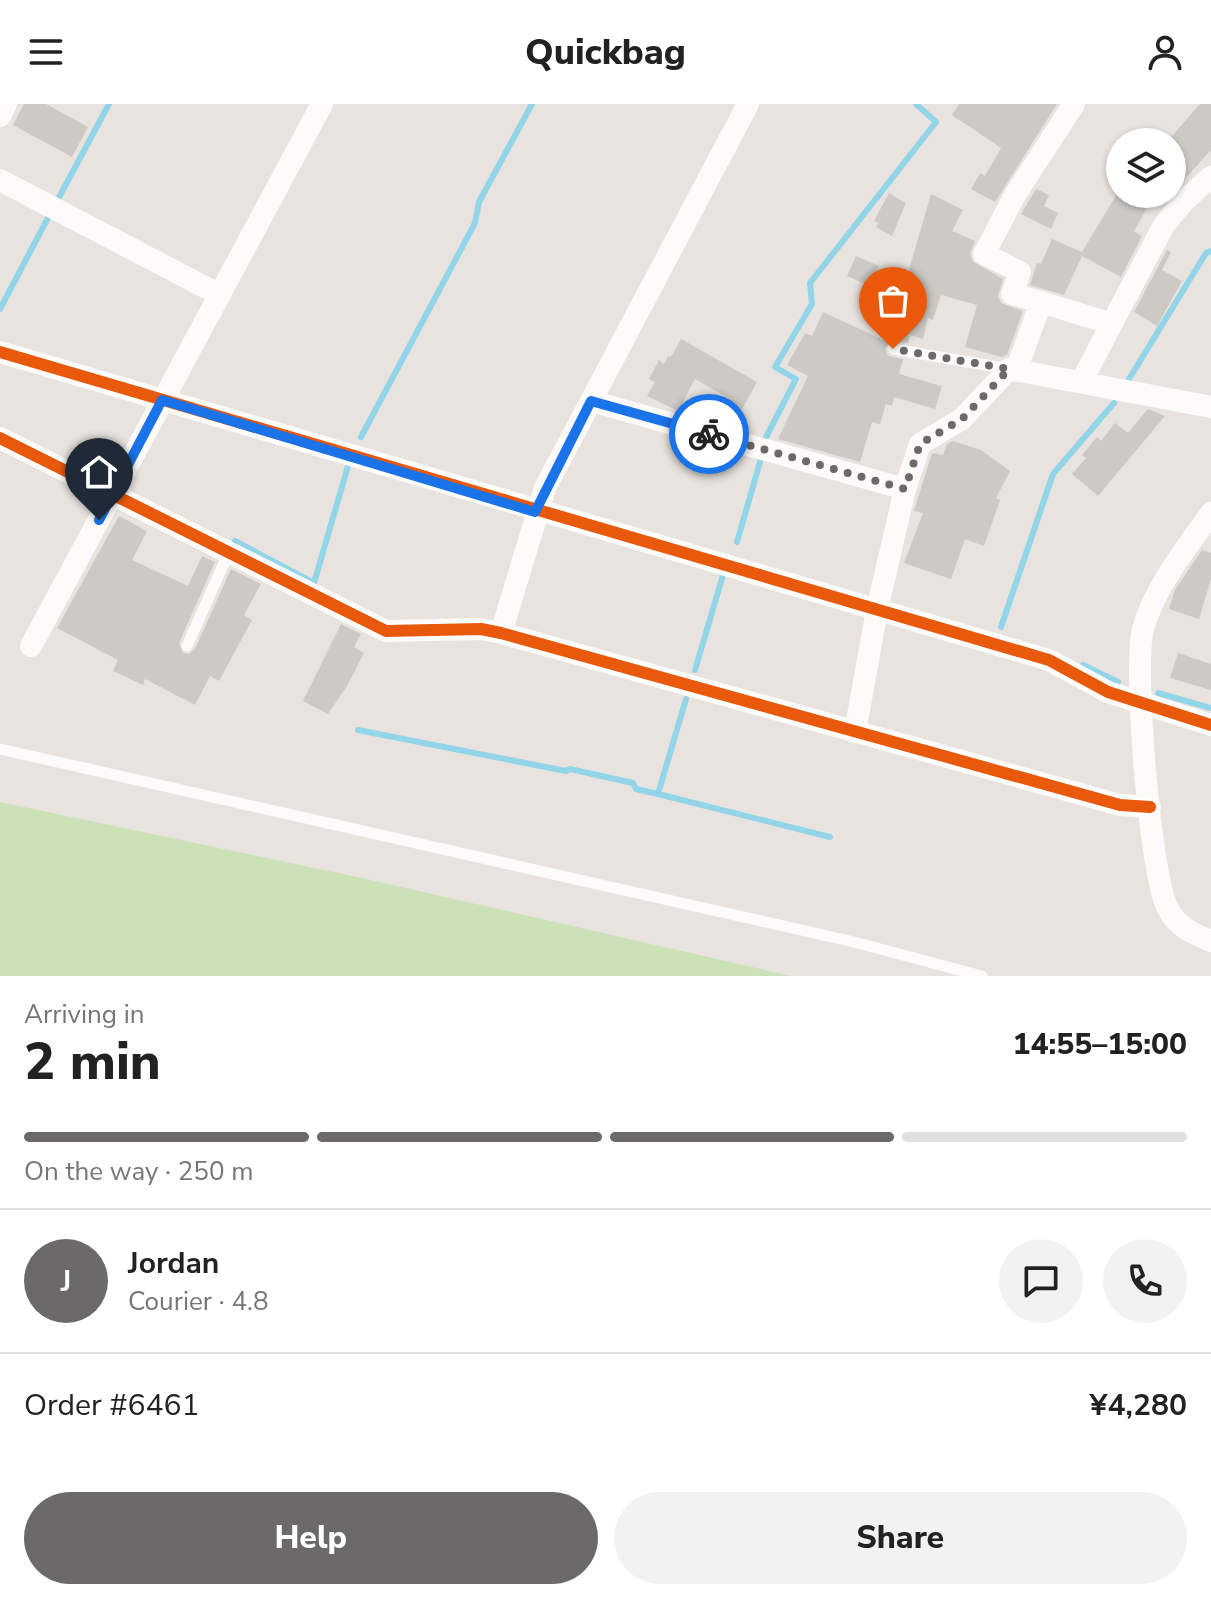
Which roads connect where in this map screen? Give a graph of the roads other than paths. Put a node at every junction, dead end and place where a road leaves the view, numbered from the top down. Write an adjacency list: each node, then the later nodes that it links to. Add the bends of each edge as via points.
1 (6, 104): 5 (street)
2 (322, 104): 8 (street)
3 (748, 104): 16 (street)
4 (1074, 104): 9 (street, via 984,254 1020,272 1012,294)
5 (0, 116)
6 (1211, 177): 10 (street, via 1173,212)
7 (0, 180): 8 (street)
8 (220, 295): 15 (street)
9 (1041, 302): 10 (street); 13 (street)
10 (1112, 324): 14 (street)
11 (893, 349): 13 (lane)
12 (0, 352): 15 (street)
13 (1012, 370): 14 (street); 19 (street, via 962,419 920,444)
14 (1081, 382): 17 (street)
15 (162, 400): 20 (street); 21 (street)
16 (591, 401): 19 (street); 21 (street)
17 (1211, 407)
18 (0, 438): 20 (street)
19 (905, 489): 24 (street)
20 (112, 495): 23 (street); 26 (street)
21 (535, 512): 24 (street); 25 (street)
22 (1211, 513): 28 (street, via 1156,593 1143,631)
23 (229, 551): 25 (street, via 386,631); 27 (lane)
24 (877, 610): 28 (street, via 1049,660); 30 (street)
25 (501, 633): 30 (street)
26 (31, 646)
27 (187, 646)
28 (1141, 704): 29 (street); 32 (street)
29 (1211, 725)
30 (855, 732): 32 (street, via 1120,805)
31 (0, 749): 34 (lane, via 854,942)
32 (1150, 807): 33 (street, via 1166,907 1177,923)
33 (1211, 941)
34 (982, 976)

